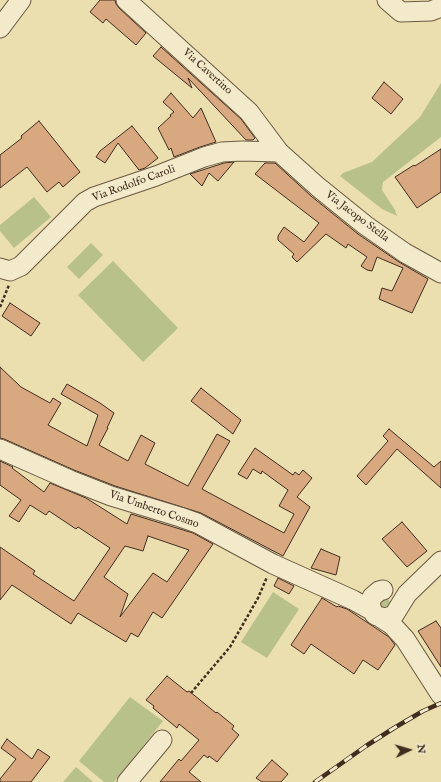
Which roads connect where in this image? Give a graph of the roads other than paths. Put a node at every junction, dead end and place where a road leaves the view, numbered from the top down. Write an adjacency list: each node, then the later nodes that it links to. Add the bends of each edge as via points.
1 (21, 0): 5 (street)
2 (126, 0): 6 (street, Via Cavertino, via 249,112)
3 (387, 0): 4 (street, via 401,12 431,11)
4 (441, 7)
5 (0, 28)
6 (279, 152): 7 (street, Via Rodolfo Caroli, via 222,152 94,197 85,202 24,263); 8 (street, Via Jacopo Stella, via 365,225 405,253)
7 (7, 269)
8 (441, 273)
9 (0, 449): 11 (street, Via Umberto Cosmo, via 111,496 197,523)
10 (437, 564): 12 (street, via 405,584); 13 (street, via 413,588)
11 (305, 579): 12 (street, Via Umberto Cosmo); 14 (street, Via Umberto Cosmo, via 353,600)
12 (385, 591): 13 (street, via 395,595); 14 (street, via 372,597 370,605)
13 (398, 608): 14 (street, via 394,615 386,618)
14 (376, 614): 15 (street, Via Umberto Cosmo, via 392,625 405,639)
15 (441, 695)
16 (162, 740): 17 (street)
17 (127, 782)

